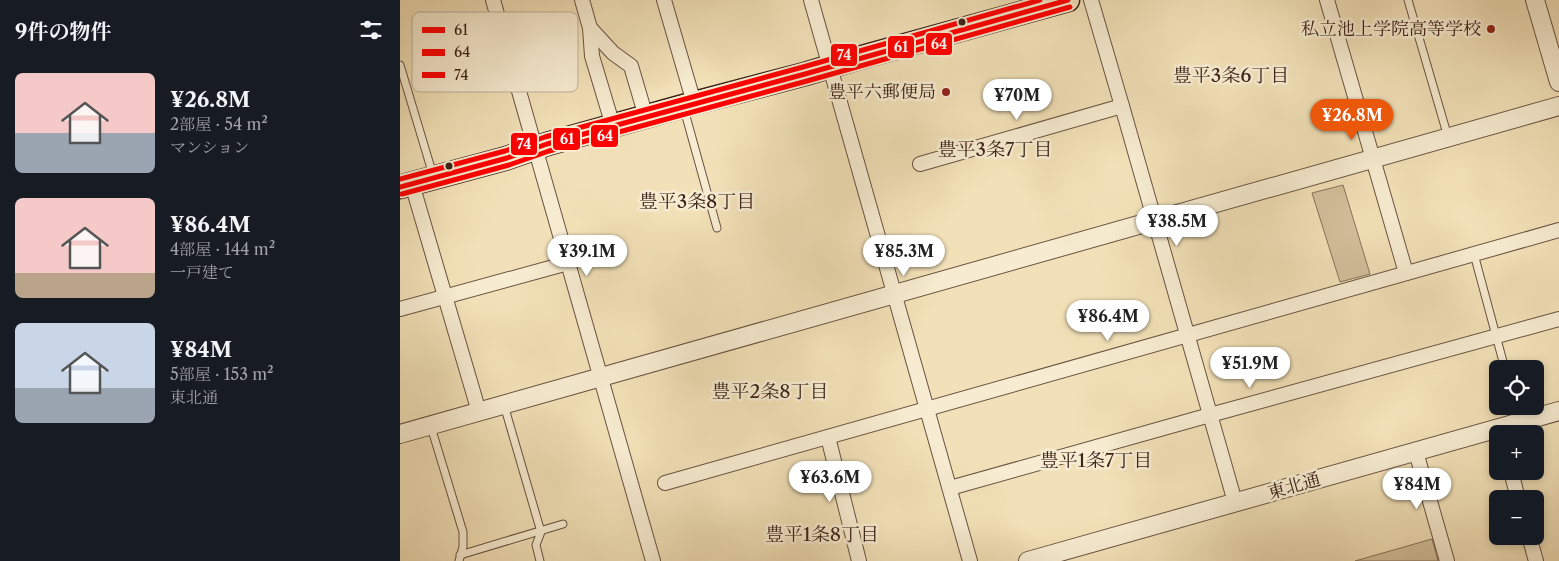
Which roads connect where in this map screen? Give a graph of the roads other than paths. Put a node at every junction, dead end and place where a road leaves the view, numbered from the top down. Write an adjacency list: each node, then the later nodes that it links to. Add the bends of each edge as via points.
1 (582, 0): 9 (street)
2 (664, 0): 14 (street)
3 (811, 0): 11 (street)
4 (1068, 0): 11 (highway)
5 (1091, 0): 15 (street)
6 (1327, 0): 21 (street)
7 (1408, 0): 19 (lane)
8 (1535, 0): 12 (street)
9 (590, 28): 17 (street, via 602,43 631,66); 18 (street, via 592,56)
10 (400, 65): 23 (lane)
11 (830, 67): 14 (highway); 31 (street)
12 (1559, 82)
13 (519, 92): 20 (street)
14 (688, 105): 17 (highway); 26 (lane)
15 (1122, 106): 22 (street); 25 (street)
16 (1559, 106): 19 (street)
17 (646, 118): 18 (highway)
18 (614, 126): 20 (highway)
19 (1448, 138): 21 (street)
20 (535, 148): 23 (highway); 29 (street)
21 (1372, 159): 25 (street); 30 (street)
22 (920, 164)
23 (434, 178): 24 (highway)
24 (406, 186): 32 (street)
25 (1154, 221): 31 (street); 35 (street)
26 (718, 228)
27 (1559, 230): 28 (street)
28 (1474, 254): 30 (street); 36 (lane)
29 (568, 262): 32 (street); 38 (street)
30 (1406, 273): 35 (street)
31 (894, 293): 38 (street); 40 (street)
32 (445, 297): 33 (street); 42 (street)
33 (400, 309)
34 (1559, 319): 36 (street)
35 (1186, 335): 40 (street); 44 (street)
36 (1496, 336): 37 (lane); 44 (street)
37 (1503, 360)
38 (599, 377): 39 (street); 60 (street)
39 (504, 404): 42 (street); 56 (lane)
40 (927, 409): 50 (street); 53 (street)
41 (1559, 411): 43 (street, 東北通)
42 (479, 412): 46 (street)
43 (1544, 412)
44 (1210, 415): 53 (street); 54 (street)
45 (1517, 415): 47 (street, 東北通)
46 (431, 425): 48 (street); 58 (lane, via 463,532 463,547)
47 (1506, 425)
48 (400, 434)
49 (1489, 434): 51 (street, 東北通)
50 (828, 437): 52 (street); 61 (street)
51 (1416, 452): 54 (street, 東北通); 64 (street)
52 (666, 483)
53 (950, 488): 62 (street)
54 (1235, 502): 63 (street, 東北通)
55 (563, 524): 56 (lane)
56 (541, 532): 58 (lane); 59 (lane, via 536,545)
57 (1532, 545): 65 (street)
58 (458, 559)
59 (540, 561)
60 (653, 561)
61 (859, 561)
62 (970, 561)
63 (1028, 561)
64 (1447, 561)
65 (1536, 561)

